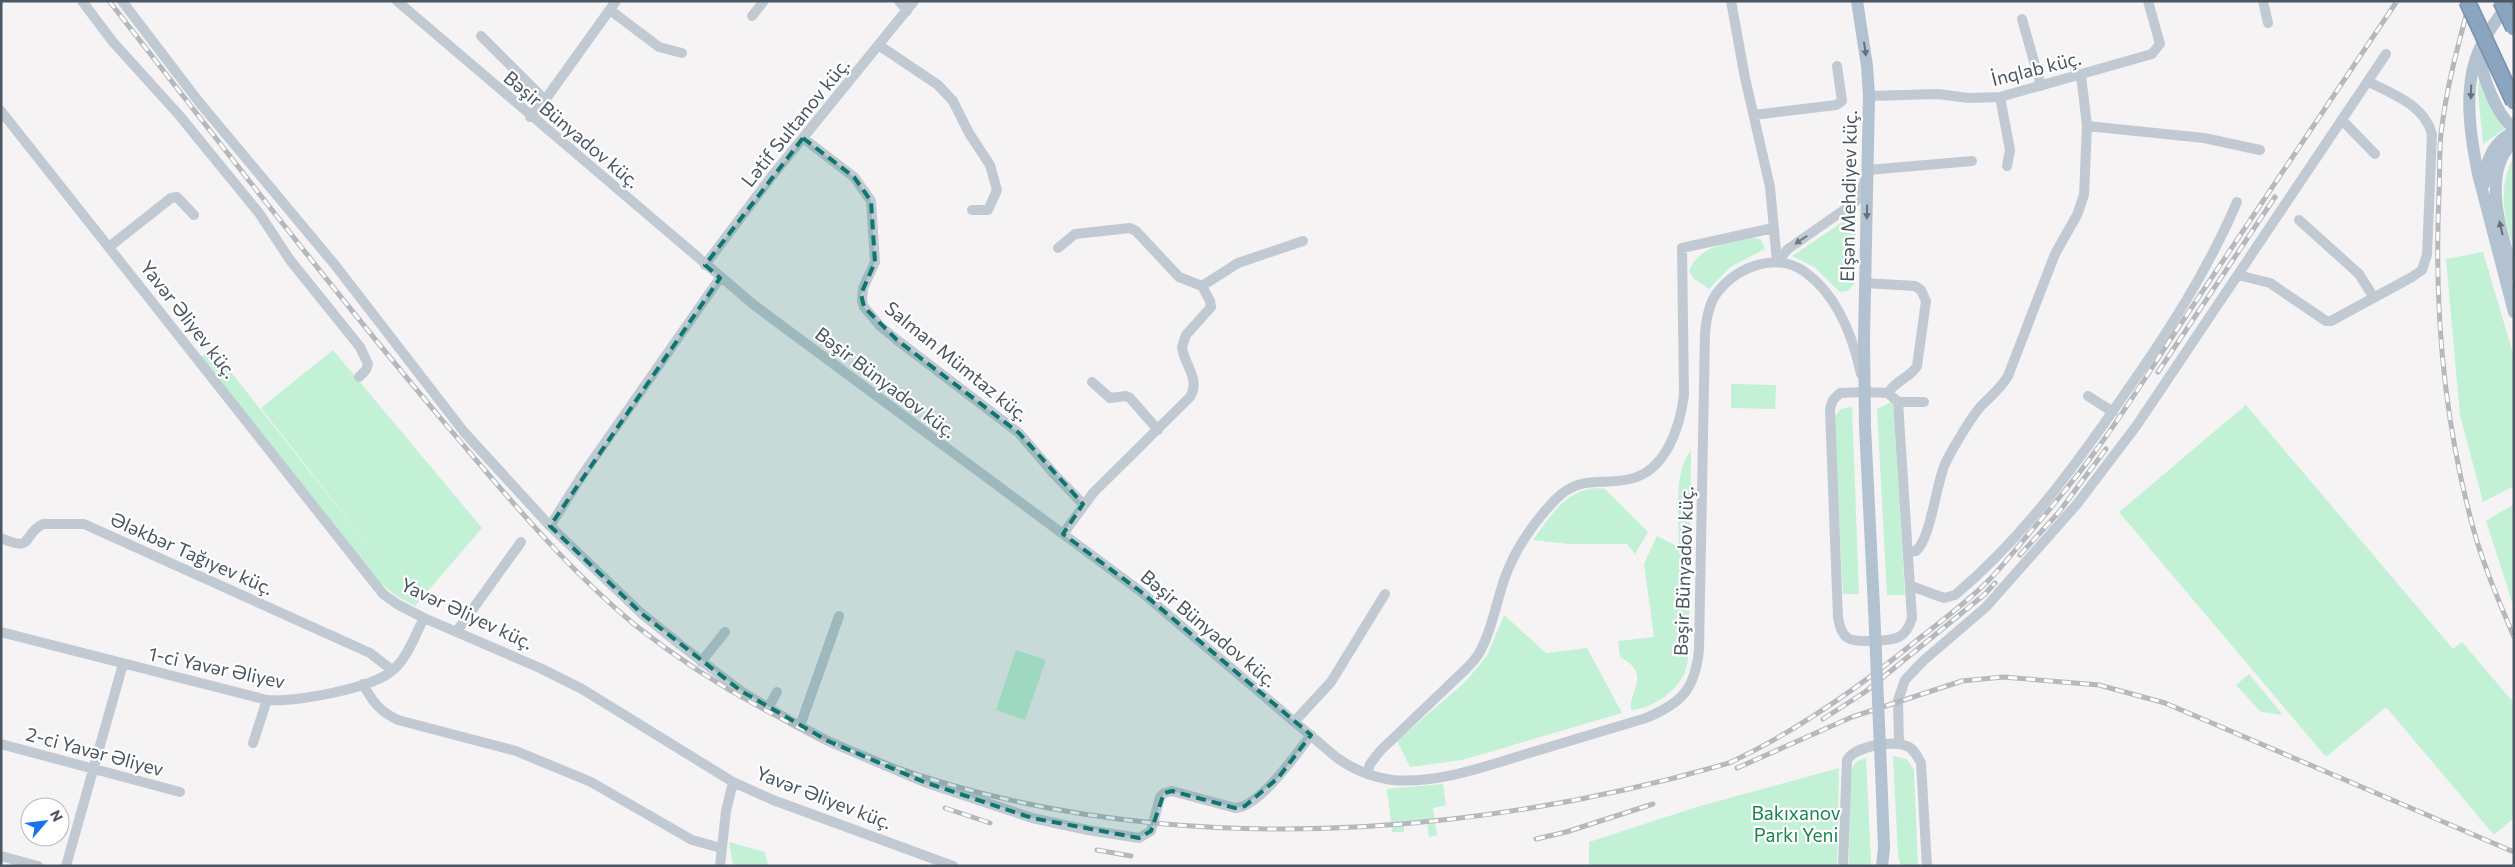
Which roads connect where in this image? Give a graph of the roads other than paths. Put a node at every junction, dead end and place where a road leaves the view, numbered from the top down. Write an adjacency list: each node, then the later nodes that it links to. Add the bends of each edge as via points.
1 (82, 1): 64 (street, via 259,213 290,260 360,347 368,364)
2 (122, 1): 74 (street, via 190,90 335,265 447,411)
3 (396, 1): 35 (street, Bəşir Bünyadov küç.)
4 (764, 1): 16 (street)
5 (899, 1): 15 (street)
6 (914, 1): 15 (street, Lətif Sultanov küç.)
7 (1731, 1): 34 (street)
8 (1857, 1): 29 (main road, Elşən Mehdiyev küç., one-way to 29)
9 (2148, 1): 26 (street, İnqlab küç., via 2159,37 2158,50)
10 (2263, 1): 18 (street)
11 (2467, 1): 32 (highway, bridge)
12 (2501, 1): 19 (highway, bridge)
13 (2510, 1): 22 (main road)
14 (613, 6): 23 (street, via 659,46); 31 (street)
15 (907, 10): 21 (street, Lətif Sultanov küç.)
16 (752, 16)
17 (2022, 19): 28 (street)
18 (2268, 23)
19 (2514, 28)
20 (481, 36): 31 (street)
21 (880, 46): 39 (street, Lətif Sultanov küç.); 48 (street, via 946,93 985,156 997,190 988,210)
22 (2480, 47): 38 (main road, via 2488,87 2503,118); 46 (main road, one-way to 46, via 2473,69 2470,100 2473,152)
23 (682, 53)
24 (2386, 54): 27 (street)
25 (1837, 66): 34 (street, via 1842,101 1836,105)
26 (2081, 75): 28 (street, İnqlab küç.); 37 (street)
27 (2369, 82): 36 (street); 62 (street, via 2414,107 2427,120 2432,134 2426,263 2412,277)
28 (2041, 86): 30 (street, İnqlab küç.)
29 (1869, 96): 30 (street, İnqlab küç., via 1938,94 1968,98); 45 (main road, Elşən Mehdiyev küç.)
30 (2000, 97): 44 (street, via 2010,150)
31 (545, 100): 35 (street)
32 (2514, 102)
33 (1, 111): 53 (street, Yavər Əliyev küç.)
34 (1754, 115): 51 (street, via 1771,194)
35 (530, 116): 56 (street, Bəşir Bünyadov küç.)
36 (2342, 120): 42 (street); 57 (street)
37 (2087, 126): 41 (street, via 2204,138); 78 (street, via 2086,179 2080,210 2055,254 2008,376 1978,410 1949,456 1941,473 1923,541 1916,551)
38 (2514, 130): 46 (main road, via 2503,138 2489,158)
39 (803, 138): 56 (street, Lətif Sultanov küç.); 73 (street, Salman Mümtaz küç., via 854,177 871,201 875,262 861,294 864,307 897,340 1018,433)
40 (2514, 142): 58 (main road, one-way to 40, via 2499,220 2496,190 2502,158)
41 (2260, 150)
42 (2375, 154)
43 (1972, 161): 45 (street)
44 (2007, 166)
45 (1868, 170): 55 (street, one-way to 55, via 1860,196 1854,203 1788,249); 60 (main road, Elşən Mehdiyev küç., one-way to 60)
46 (2483, 199): 63 (main road)
47 (2237, 202): 71 (street, via 2208,262 2156,350)
48 (972, 210)
49 (194, 215): 53 (street, via 182,200 171,198)
50 (2299, 220): 62 (street, via 2359,274)
51 (1773, 228): 55 (street); 100 (street, via 1682,248 1684,395 1674,438 1660,458 1640,476 1629,480 1580,484 1556,499 1529,533 1510,565 1477,656 1380,751 1370,764)
52 (1303, 241): 61 (street, via 1238,262)
53 (108, 247): 82 (street, Yavər Əliyev küç., via 369,578 383,594)
54 (1058, 248): 61 (street, via 1075,234 1130,228 1179,278)
55 (1777, 262): 66 (street, via 1804,271 1825,290 1849,332); 100 (street, Bəşir Bünyadov küç., via 1755,265 1734,276 1717,294 1706,320 1699,650 1695,677 1685,694 1646,718 1463,772 1397,780)
56 (705, 265): 59 (street, Bəşir Bünyadov küç.)
57 (2238, 275): 62 (street, via 2270,283 2326,321); 98 (street, via 2137,424 2077,504 1986,607 1905,680 1898,700)
58 (2514, 275)
59 (720, 278): 74 (street); 75 (street, Bəşir Bünyadov küç.)
60 (1865, 283): 66 (main road, Elşən Mehdiyev küç.); 67 (street, via 1915,286 1922,290 1926,301 1917,366 1898,380)
61 (1202, 286): 72 (street, via 1211,307 1186,336 1182,346 1195,388)
62 (2374, 298)
63 (2514, 312)
64 (359, 377)
65 (1092, 382): 72 (street, via 1110,398 1130,398)
66 (1865, 392): 67 (street); 79 (street, via 1840,393 1830,409 1841,630 1848,638 1857,641 1888,640 1900,636 1912,618); 104 (main road, Elşən Mehdiyev küç., bridge)
67 (1888, 393): 69 (street)
68 (2088, 396): 71 (street)
69 (1898, 402): 70 (street); 78 (street)
70 (1924, 402)
71 (2113, 412): 79 (street, via 2041,508 1964,588 1944,598)
72 (1158, 430): 73 (street)
73 (1083, 504): 75 (street)
74 (550, 526): 86 (street, via 641,613)
75 (1063, 534): 93 (street, Bəşir Bünyadov küç., via 1140,591)
76 (1, 538): 88 (street, Ələkbər Tağıyev küç., via 16,545 22,544 43,524 84,524 370,653)
77 (521, 542): 83 (street)
78 (1908, 552): 79 (street)
79 (1911, 586)
80 (1385, 594): 93 (street, via 1331,682)
81 (838, 616): 94 (street)
82 (424, 618): 83 (street, Yavər Əliyev küç.); 88 (street, 1-ci Yavər Əliyev, via 406,653)
83 (457, 631): 101 (street, Yavər Əliyev küç., via 582,689)
84 (1, 632): 87 (street, 1-ci Yavər Əliyev)
85 (725, 632): 86 (street)
86 (701, 662): 92 (street)
87 (123, 664): 91 (street, 1-ci Yavər Əliyev); 99 (street)
88 (392, 670): 89 (street, 1-ci Yavər Əliyev)
89 (363, 684): 91 (street, 1-ci Yavər Əliyev, via 302,699); 103 (street, via 384,714 516,751 591,782 692,840)
90 (777, 692): 92 (street)
91 (267, 700): 96 (street)
92 (768, 708): 94 (street)
93 (1294, 722): 95 (street, Bəşir Bünyadov küç.)
94 (800, 726): 95 (street, via 870,760 986,804 1050,822 1140,838 1151,831 1164,793 1172,791 1235,808 1244,806 1278,778)
95 (1310, 736): 100 (street, Bəşir Bünyadov küç., via 1343,762)
96 (253, 742)
97 (1, 744): 99 (street, 2-ci Yavər Əliyev)
98 (1899, 744): 110 (street, via 1864,748 1847,760); 113 (street, via 1913,750 1921,763)
99 (92, 768): 102 (street, 2-ci Yavər Əliyev); 107 (street)
100 (1368, 774)
101 (733, 782): 103 (street); 109 (street, Yavər Əliyev küç., via 773,800)
102 (180, 792)
103 (721, 848): 108 (street)
104 (1884, 848): 111 (main road); 112 (main road)
105 (1, 856): 106 (street)
106 (38, 866)
107 (66, 866)
108 (720, 866)
109 (954, 866)
110 (1843, 866)
111 (1882, 866)
112 (1890, 866)
113 (1927, 866)

